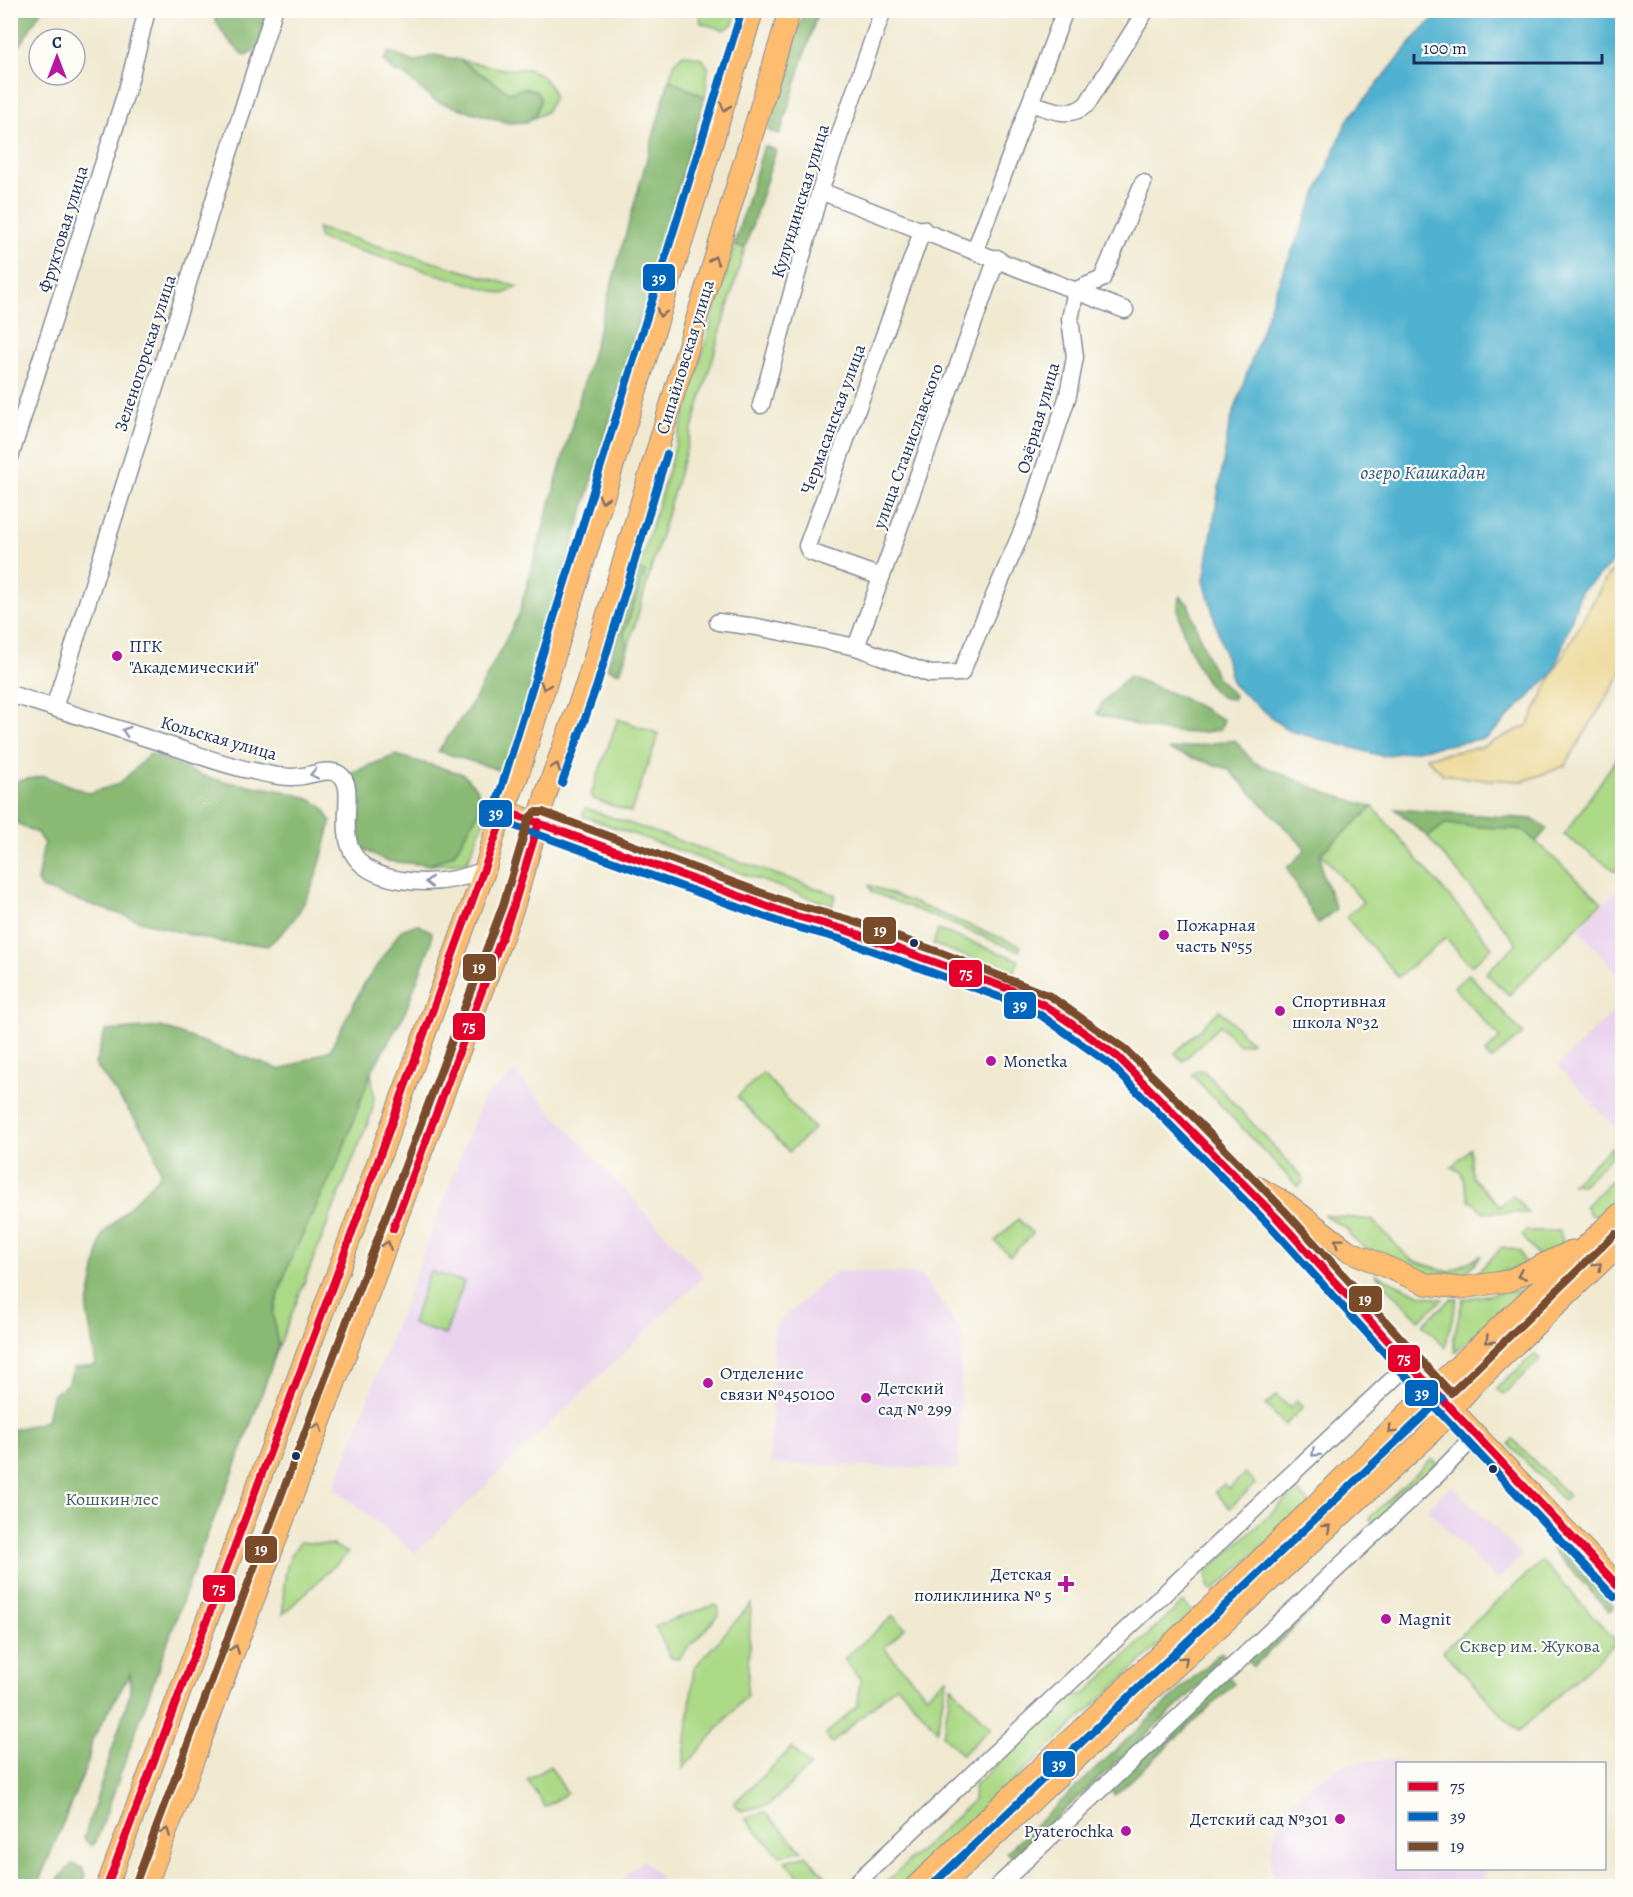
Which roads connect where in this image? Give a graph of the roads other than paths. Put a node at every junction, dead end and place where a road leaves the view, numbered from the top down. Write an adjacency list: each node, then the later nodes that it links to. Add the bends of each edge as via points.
1 (147, 10): 19 (street, Фруктовая улица, via 126,94)
2 (274, 10): 24 (street, Зеленогорская улица)
3 (753, 10): 8 (main road, Сипайловская улица)
4 (790, 10): 9 (main road, Сипайловская улица)
5 (883, 10): 12 (street, Кулундинская улица)
6 (1065, 10): 10 (street)
7 (1146, 10): 10 (street, via 1080,110 1069,114)
8 (738, 67): 9 (main road, via 755,65); 25 (main road, Сипайловская улица, one-way to 25)
9 (768, 80): 26 (main road, Сипайловская улица, one-way to 9, via 588,682)
10 (1030, 103): 14 (street)
11 (1143, 183): 16 (street, via 1102,279)
12 (820, 191): 13 (street); 18 (street, Кулундинская улица)
13 (923, 229): 14 (street); 20 (street, Чермасанская улица, via 807,546 810,552)
14 (975, 250): 15 (street)
15 (997, 258): 16 (street); 20 (street, улица Станиславского)
16 (1076, 290): 17 (street); 22 (street, Озёрная улица, via 1070,318 1075,357 1068,396 1029,515 961,673 930,674)
17 (1125, 310)
18 (761, 405)
19 (10, 457)
20 (881, 578): 22 (street, улица Станиславского)
21 (718, 622): 22 (street)
22 (856, 647)
23 (10, 694): 24 (street, Кольская улица)
24 (54, 708): 27 (street, Кольская улица, one-way to 24, via 461,880 427,883 384,877 367,870 351,850 345,813 349,787 336,773 291,777 246,769)
25 (505, 811): 26 (main road); 27 (main road, Сипайловская улица)
26 (538, 822): 28 (main road, via 789,914 938,963 1044,1005 1118,1058); 38 (main road, Сипайловская улица, one-way to 26, via 510,918)
27 (485, 870): 37 (main road, Сипайловская улица)
28 (1225, 1168): 30 (main road, one-way to 28, via 1508,1281 1461,1288 1426,1284 1347,1250 1287,1204); 32 (main road, via 1277,1218)
29 (1623, 1212): 30 (main road)
30 (1592, 1240): 33 (main road, one-way to 33)
31 (1623, 1242): 34 (main road, one-way to 31)
32 (1409, 1364): 33 (main road); 39 (street, one-way to 39)
33 (1435, 1390): 34 (main road); 40 (main road, one-way to 40)
34 (1451, 1410): 35 (main road); 41 (main road, one-way to 34, via 1115,1722 1425,1439)
35 (1476, 1435): 36 (main road); 42 (street)
36 (1623, 1590)
37 (107, 1887)
38 (146, 1887)
39 (853, 1887)
40 (916, 1887)
41 (942, 1887)
42 (998, 1887)

